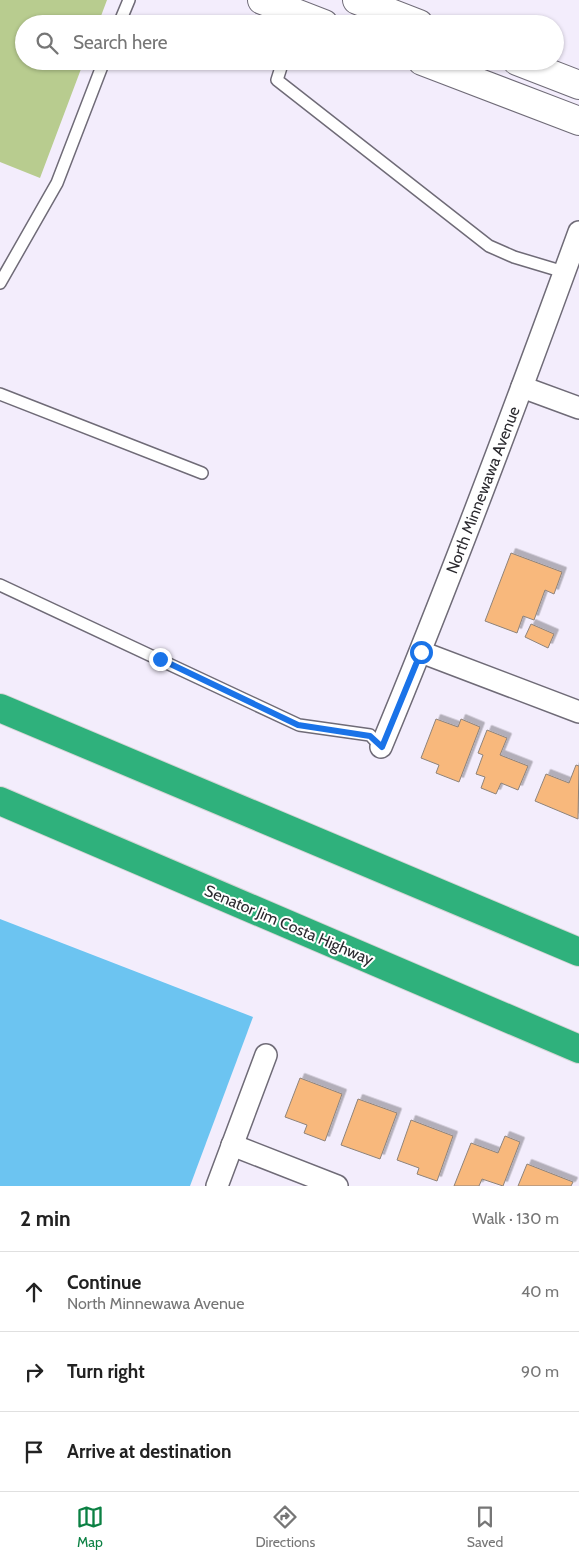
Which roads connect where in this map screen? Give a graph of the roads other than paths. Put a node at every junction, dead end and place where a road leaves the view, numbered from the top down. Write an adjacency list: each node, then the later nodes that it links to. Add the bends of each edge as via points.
1 (129, 0): 4 (lane)
2 (262, 0): 5 (main road)
3 (357, 0): 6 (main road)
4 (123, 15)
5 (294, 15)
6 (396, 15)
7 (101, 70): 15 (lane, via 57,183)
8 (280, 70): 14 (lane, via 277,80 489,246)
9 (446, 70): 12 (main road)
10 (540, 70): 11 (main road)
11 (579, 85)
12 (579, 121)
13 (579, 232): 14 (street, North Minnewawa Avenue)
14 (564, 272): 16 (street, North Minnewawa Avenue)
15 (0, 283)
16 (522, 387): 18 (street); 21 (street, North Minnewawa Avenue)
17 (0, 394): 19 (lane)
18 (579, 408)
19 (202, 473)
20 (0, 584): 24 (lane, via 298,725 370,736)
21 (421, 652): 23 (street); 24 (street, North Minnewawa Avenue)
22 (0, 708): 26 (highway)
23 (579, 712)
24 (382, 747)
25 (0, 801): 27 (highway, Senator Jim Costa Highway)
26 (579, 952)
27 (579, 1049)
28 (266, 1055): 29 (street)
29 (232, 1145): 30 (street); 31 (street)
30 (217, 1186)
31 (337, 1186)

